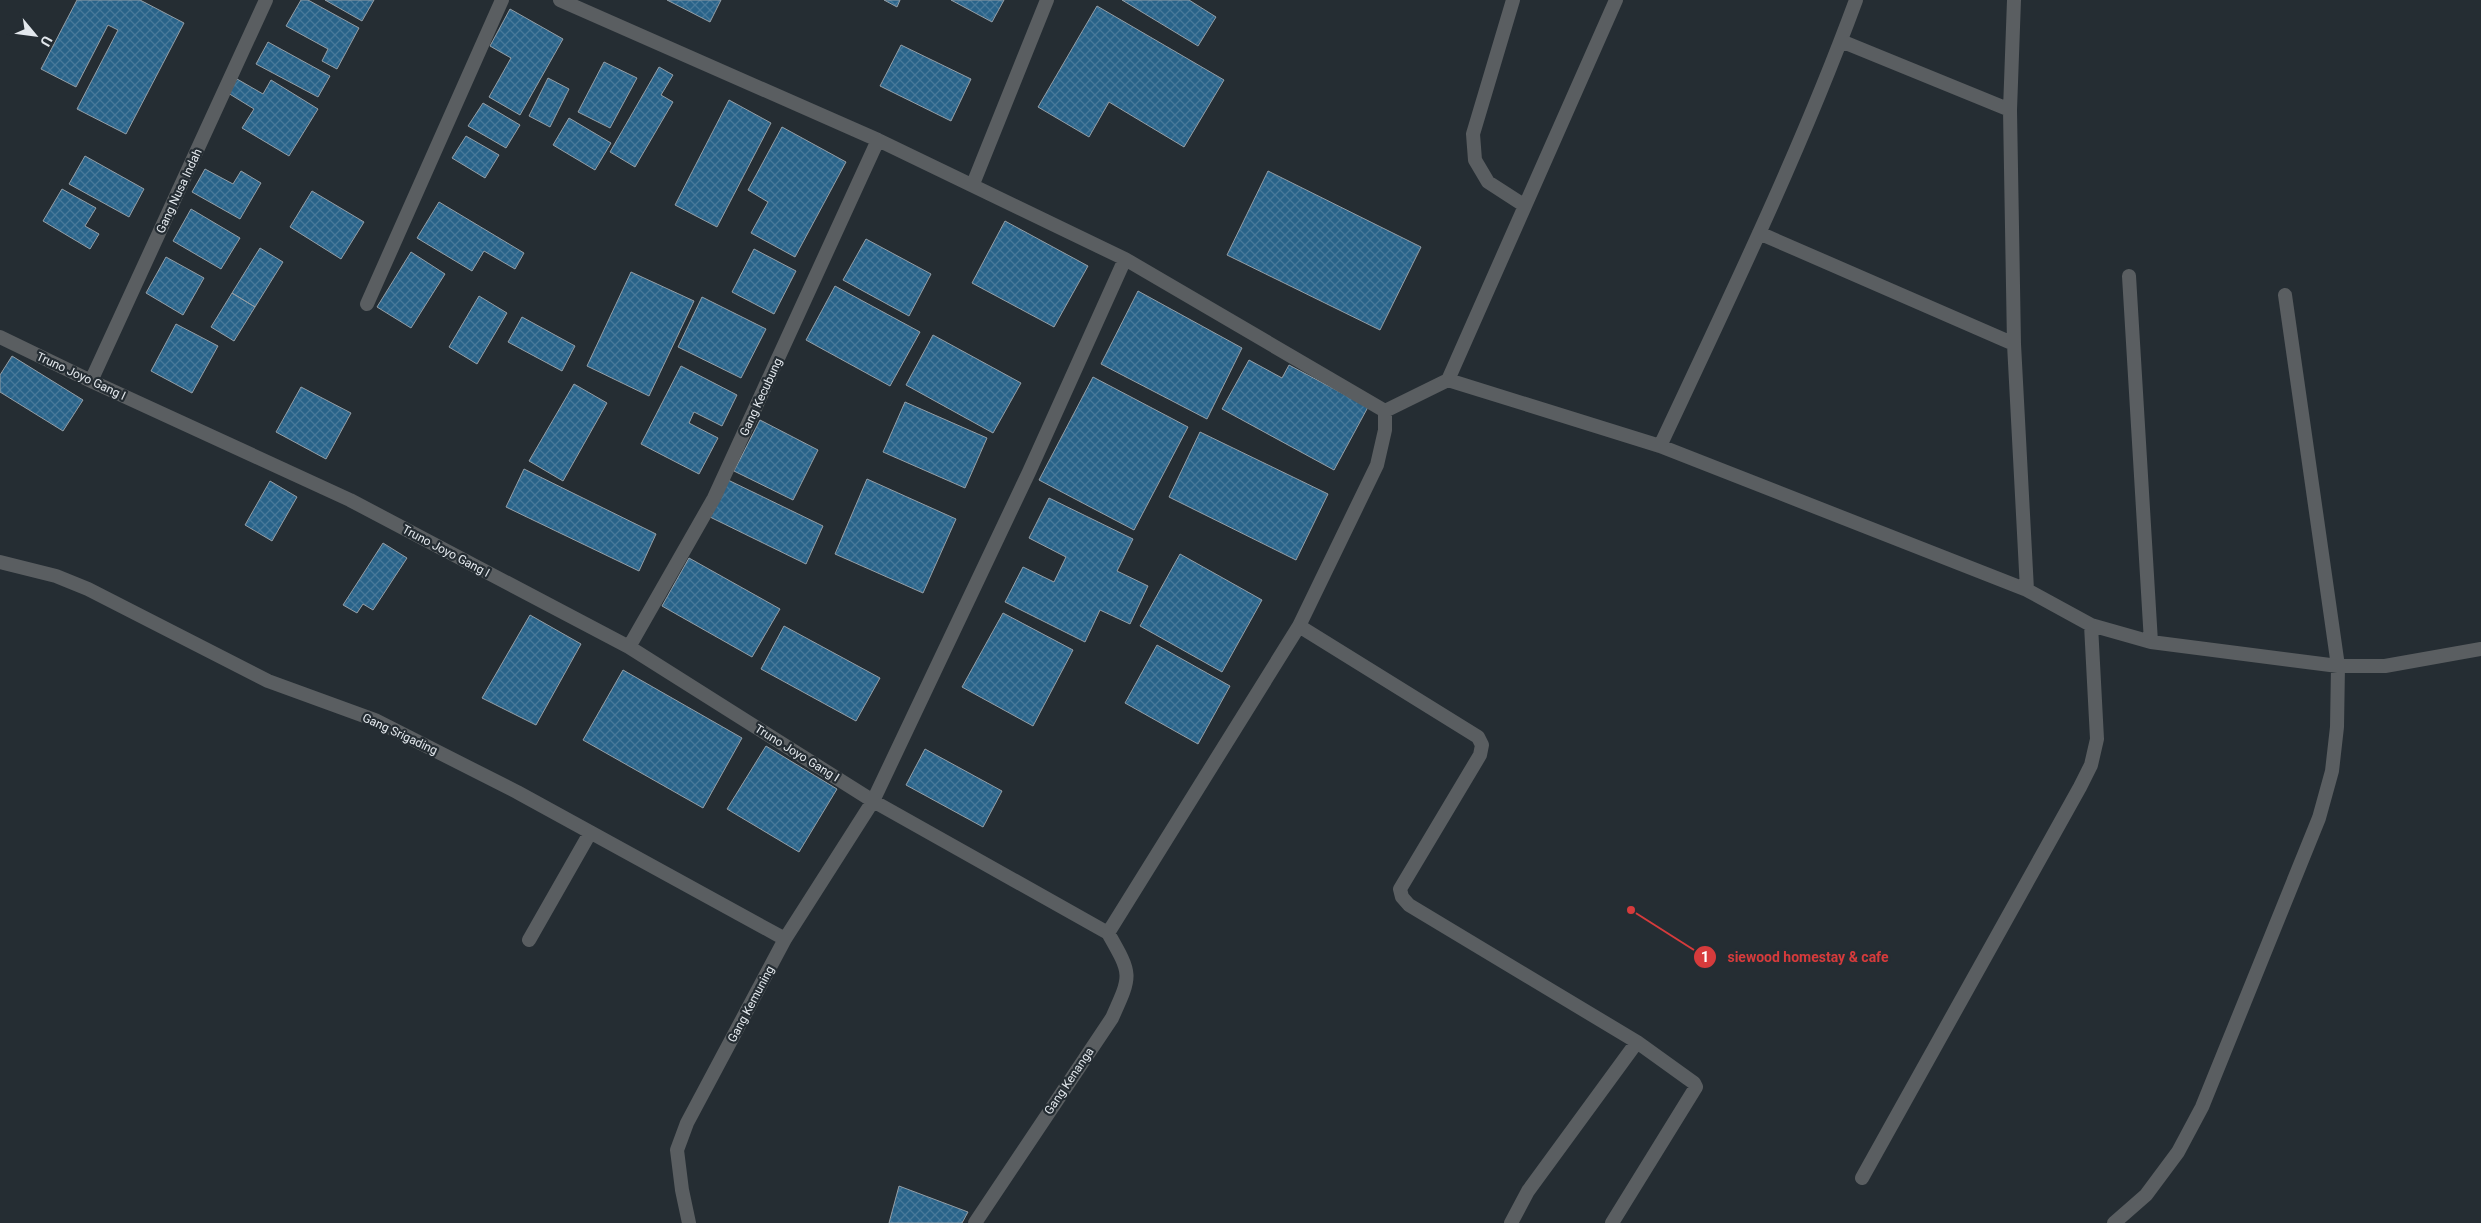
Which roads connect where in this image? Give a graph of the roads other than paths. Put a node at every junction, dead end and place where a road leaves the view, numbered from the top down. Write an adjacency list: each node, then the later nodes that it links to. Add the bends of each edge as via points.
1 (266, 0): 22 (street, Gang Nusa Indah)
2 (502, 0): 18 (street)
3 (1047, 0): 12 (street)
4 (1513, 0): 13 (street, via 1473,134 1475,160 1488,182)
5 (1616, 0): 13 (street)
6 (1856, 0): 9 (street)
7 (2014, 0): 10 (street)
8 (566, 1): 11 (street)
9 (1841, 41): 10 (street); 14 (street)
10 (2010, 110): 20 (street)
11 (878, 140): 12 (street); 30 (street, Gang Kecubung, via 714,498)
12 (973, 184): 15 (street)
13 (1525, 206): 21 (street)
14 (1759, 233): 20 (street); 24 (street)
15 (1125, 259): 23 (street); 33 (street, Gang Kemuning, via 1029,472)
16 (2129, 276): 29 (street)
17 (2285, 295): 32 (street)
18 (367, 304)
19 (0, 337): 22 (street, Truno Joyo Gang I)
20 (2014, 344): 26 (street)
21 (1448, 380): 23 (street); 24 (street)
22 (91, 382): 30 (street, Truno Joyo Gang I, via 350,500)
23 (1385, 411): 28 (street, via 1385,430 1377,465)
24 (1660, 446): 26 (street)
25 (0, 562): 34 (street, Gang Srigading, via 56,576 88,589 268,681 375,720)
26 (2027, 590): 27 (street)
27 (2091, 625): 29 (street); 39 (street, via 2097,739 2090,765 2076,796)
28 (1299, 626): 35 (street); 38 (street, via 1478,737 1482,745 1480,755 1400,889 1402,897 1409,905)
29 (2151, 642): 32 (street)
30 (629, 647): 33 (street, Truno Joyo Gang I)
31 (2481, 649): 32 (street, via 2385,666)
32 (2338, 666): 44 (street, via 2332,771 2316,827 2202,1106 2178,1152 2146,1195)
33 (873, 801): 35 (street, Truno Joyo Gang I); 36 (street, Gang Kemuning)
34 (590, 833): 36 (street, Gang Srigading); 37 (street)
35 (1108, 933): 41 (street, Gang Kenanga, via 1127,966 1126,986 1116,1010)
36 (785, 939): 40 (street, Gang Kemuning, via 687,1123 677,1150)
37 (529, 940)
38 (1637, 1042): 42 (street, via 1528,1191); 43 (street, via 1691,1079 1696,1087)
39 (1862, 1178)
40 (689, 1223)
41 (976, 1223)
42 (1511, 1223)
43 (1612, 1223)
44 (2114, 1223)

